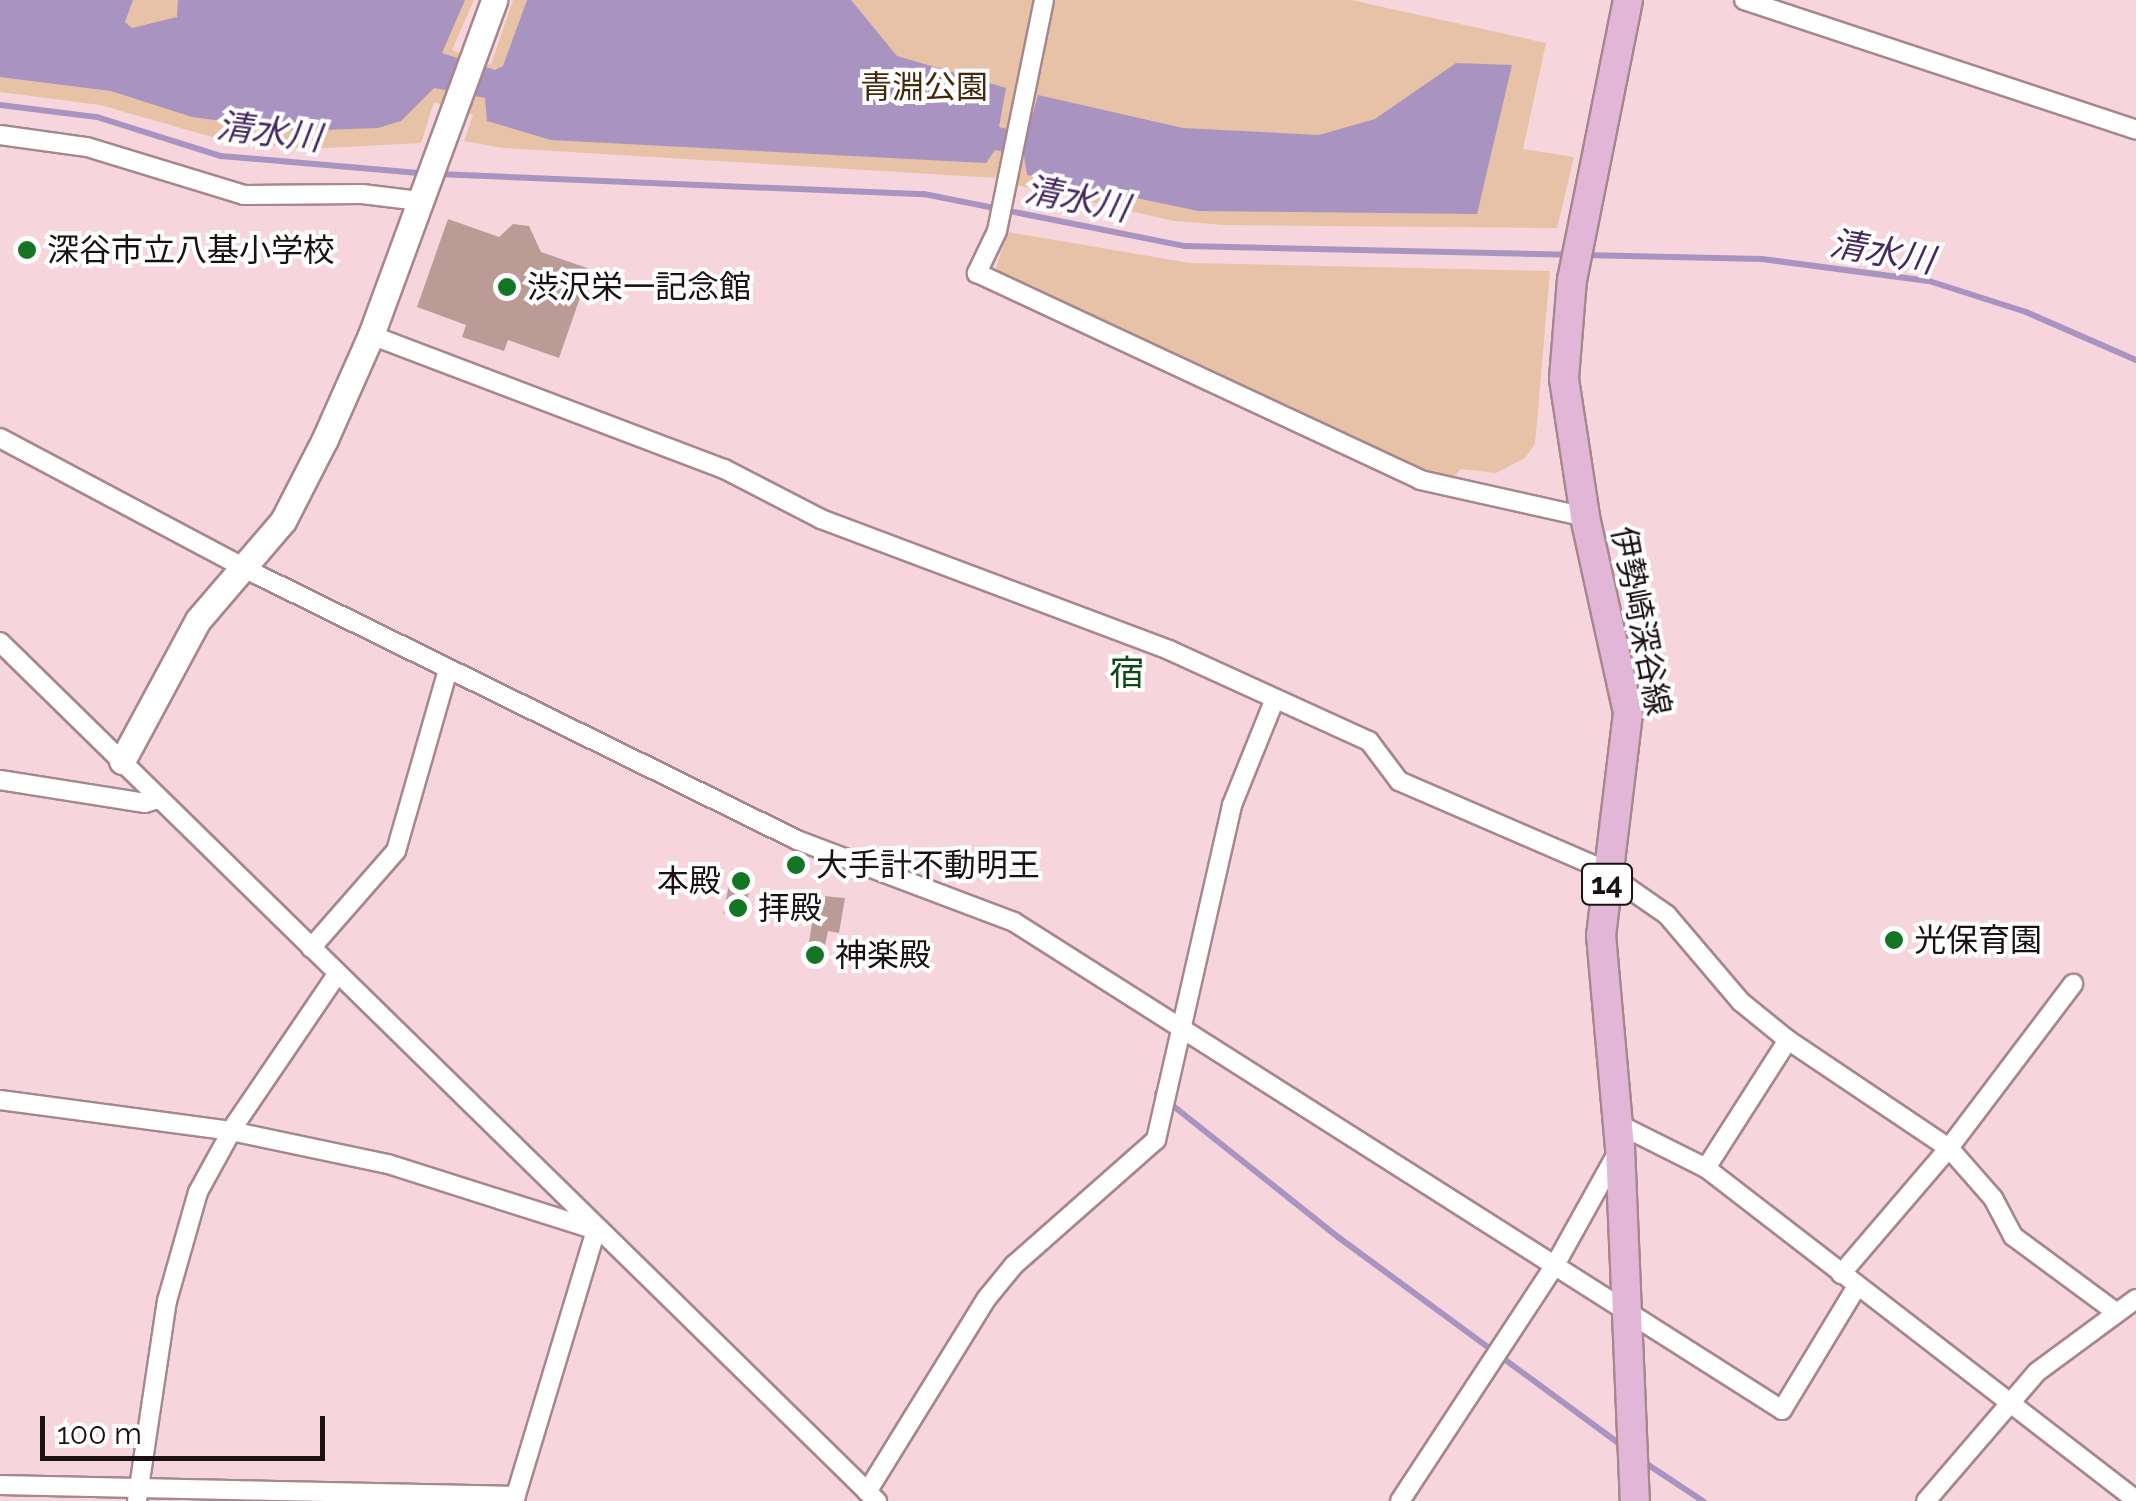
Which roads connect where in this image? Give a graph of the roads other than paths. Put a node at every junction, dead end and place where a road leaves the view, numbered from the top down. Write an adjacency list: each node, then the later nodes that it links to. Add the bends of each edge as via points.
1 (494, 0): 7 (street)
2 (1044, 0): 10 (street, via 997,232 977,273 1420,480)
3 (1628, 0): 10 (main road, 伊勢崎深谷線 / 14, via 1573,273 1564,380)
4 (1744, 0): 5 (street)
5 (2136, 130)
6 (0, 135): 7 (street, via 87,146 232,194)
7 (422, 194): 8 (street)
8 (371, 334): 11 (street, via 297,497); 14 (street, via 724,470 821,519 1168,650)
9 (0, 438): 11 (street)
10 (1585, 518): 18 (main road, 伊勢崎深谷線 / 14, via 1628,713)
11 (243, 567): 13 (street); 15 (street, via 198,620)
12 (0, 642): 15 (street)
13 (448, 670): 19 (street, via 396,851); 22 (street, via 797,840 1014,922)
14 (1274, 701): 18 (street, via 1370,742 1399,781); 22 (street, via 1232,805)
15 (122, 761): 17 (street)
16 (0, 780): 17 (street, via 144,803)
17 (158, 798): 19 (street)
18 (1609, 873): 23 (street, via 1666,916 1741,1002); 26 (main road, 伊勢崎深谷線 / 14, via 1601,934)
19 (312, 948): 20 (street)
20 (338, 973): 25 (street); 29 (street)
21 (2074, 984): 27 (street)
22 (1176, 1030): 30 (street); 39 (street, via 1156,1140 996,1287)
23 (1788, 1040): 27 (street); 28 (street)
24 (0, 1100): 25 (street)
25 (232, 1131): 29 (street, via 388,1164); 38 (street, via 198,1192 172,1285)
26 (1619, 1136): 28 (street); 30 (street); 34 (main road, 伊勢崎深谷線 / 14)
27 (1950, 1148): 31 (street); 35 (street, via 1993,1198 2013,1236)
28 (1706, 1168): 31 (street)
29 (596, 1230): 39 (street); 40 (street)
30 (1555, 1265): 34 (street); 42 (street)
31 (1840, 1274): 32 (street)
32 (1857, 1286): 34 (street, via 1782,1410); 36 (street)
33 (2136, 1299): 35 (street)
34 (1627, 1310): 43 (main road, 伊勢崎深谷線 / 14)
35 (2113, 1310): 36 (street)
36 (2009, 1403): 41 (street); 44 (street)
37 (0, 1484): 38 (street)
38 (138, 1495): 40 (street)
39 (872, 1496)
40 (515, 1499)
41 (2136, 1500)
42 (1400, 1501)
43 (1635, 1501)
44 (1926, 1501)

